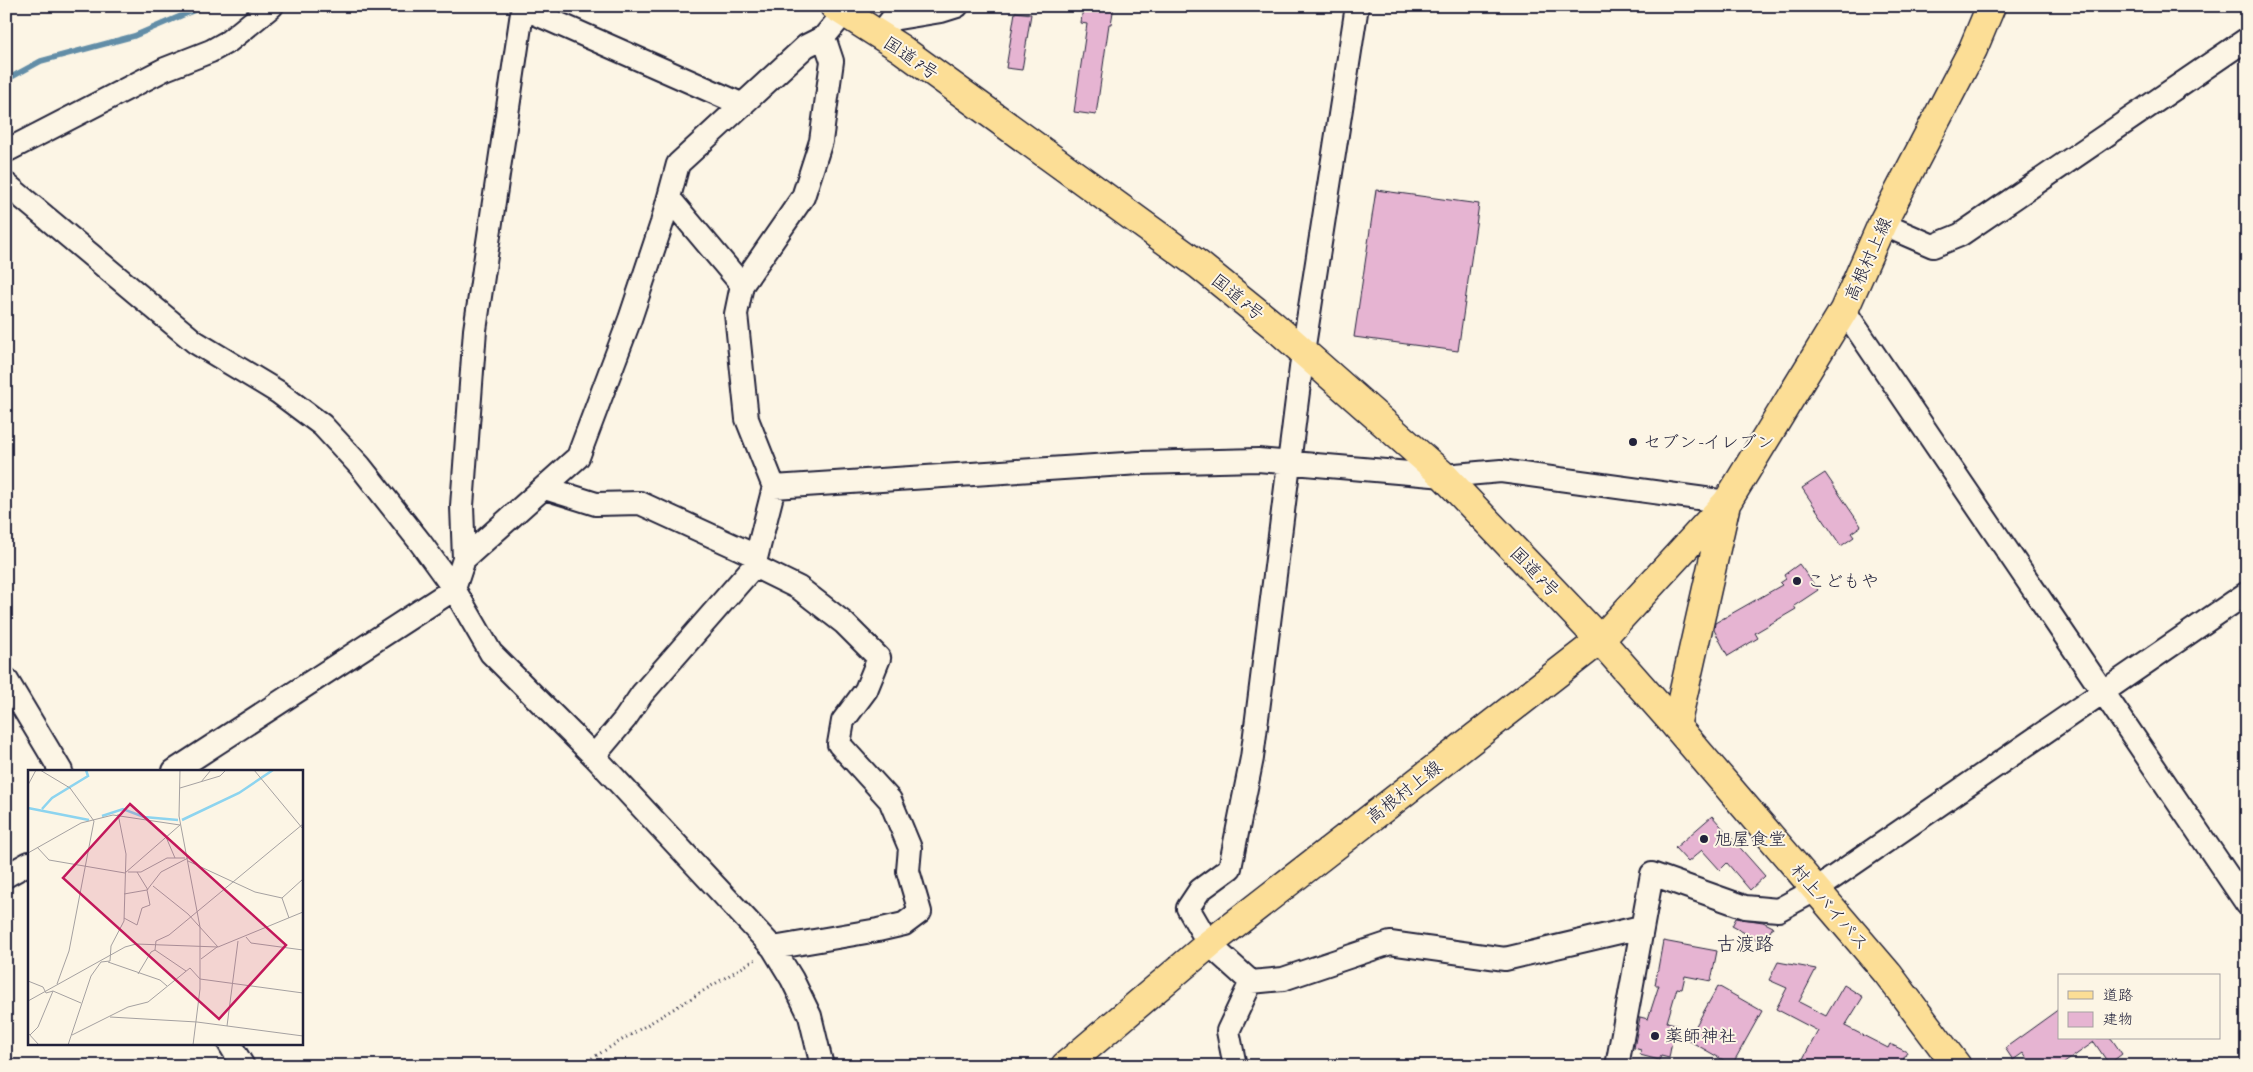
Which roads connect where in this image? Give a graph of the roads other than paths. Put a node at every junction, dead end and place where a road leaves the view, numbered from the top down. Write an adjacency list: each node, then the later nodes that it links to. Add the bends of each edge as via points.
1 (272, 6): 11 (street, via 211,52 165,68)
2 (957, 6): 7 (street, via 892,19)
3 (1357, 6): 17 (street)
4 (1991, 6): 14 (main road, 高根村上線, via 1974,49)
5 (523, 7): 10 (street); 23 (street, via 475,330 462,506)
6 (839, 10): 7 (main road, 国道7号); 8 (street)
7 (879, 36): 17 (main road, 国道7号, via 1199,265)
8 (824, 37): 10 (street, via 806,46); 15 (street, via 832,61 821,141 803,197)
9 (2247, 39): 14 (street, via 1960,235 1932,246)
10 (743, 105): 13 (street, via 678,164)
11 (6, 151)
12 (6, 184): 25 (street, via 195,342 278,392 322,424 360,466)
13 (669, 198): 15 (street); 21 (street, via 630,319 578,458)
14 (1882, 224): 16 (main road, 高根村上線)
15 (742, 285): 20 (street, via 736,314 747,419)
16 (1844, 310): 22 (main road, 高根村上線); 29 (street)
17 (1303, 352): 18 (street); 19 (main road, 国道7号)
18 (1290, 462): 19 (street); 20 (street, via 1140,463); 39 (street, via 1252,758 1230,868 1200,890 1188,908)
19 (1444, 476): 22 (street, via 1501,471); 27 (main road, 国道7号)
20 (774, 487): 24 (street)
21 (545, 488): 23 (street); 24 (street, via 596,504 640,503)
22 (1727, 502): 27 (main road, 高根村上線); 30 (main road, 高根村上線)
23 (464, 559): 25 (street)
24 (755, 561): 31 (street); 40 (street, via 799,588 844,623 880,658 866,690 843,721 839,744 890,800 910,848 908,871 920,912 904,924)
25 (454, 590): 31 (street, via 491,653); 33 (street)
26 (2247, 593): 29 (street)
27 (1600, 640): 30 (main road, 村上バイパス); 39 (main road, 高根村上線)
28 (6, 679): 32 (street)
29 (2103, 691): 36 (street); 37 (street)
30 (1676, 726): 36 (main road, 村上バイパス)
31 (594, 756): 40 (street)
32 (60, 770)
33 (176, 770)
34 (28, 864): 35 (street)
35 (6, 876)
36 (1815, 890): 38 (street, via 1778,910 1745,906 1652,874); 48 (main road, 村上バイパス, via 1888,974)
37 (2247, 904)
38 (1641, 927): 41 (street, via 1505,959 1390,943 1283,980); 47 (street)
39 (1209, 944): 41 (street); 45 (main road, 高根村上線)
40 (773, 948): 44 (street, via 810,1016)
41 (1251, 982): 46 (street, via 1228,1031)
42 (230, 1044): 43 (street)
43 (243, 1066)
44 (822, 1066)
45 (1065, 1066)
46 (1235, 1066)
47 (1617, 1066)
48 (1957, 1066)

